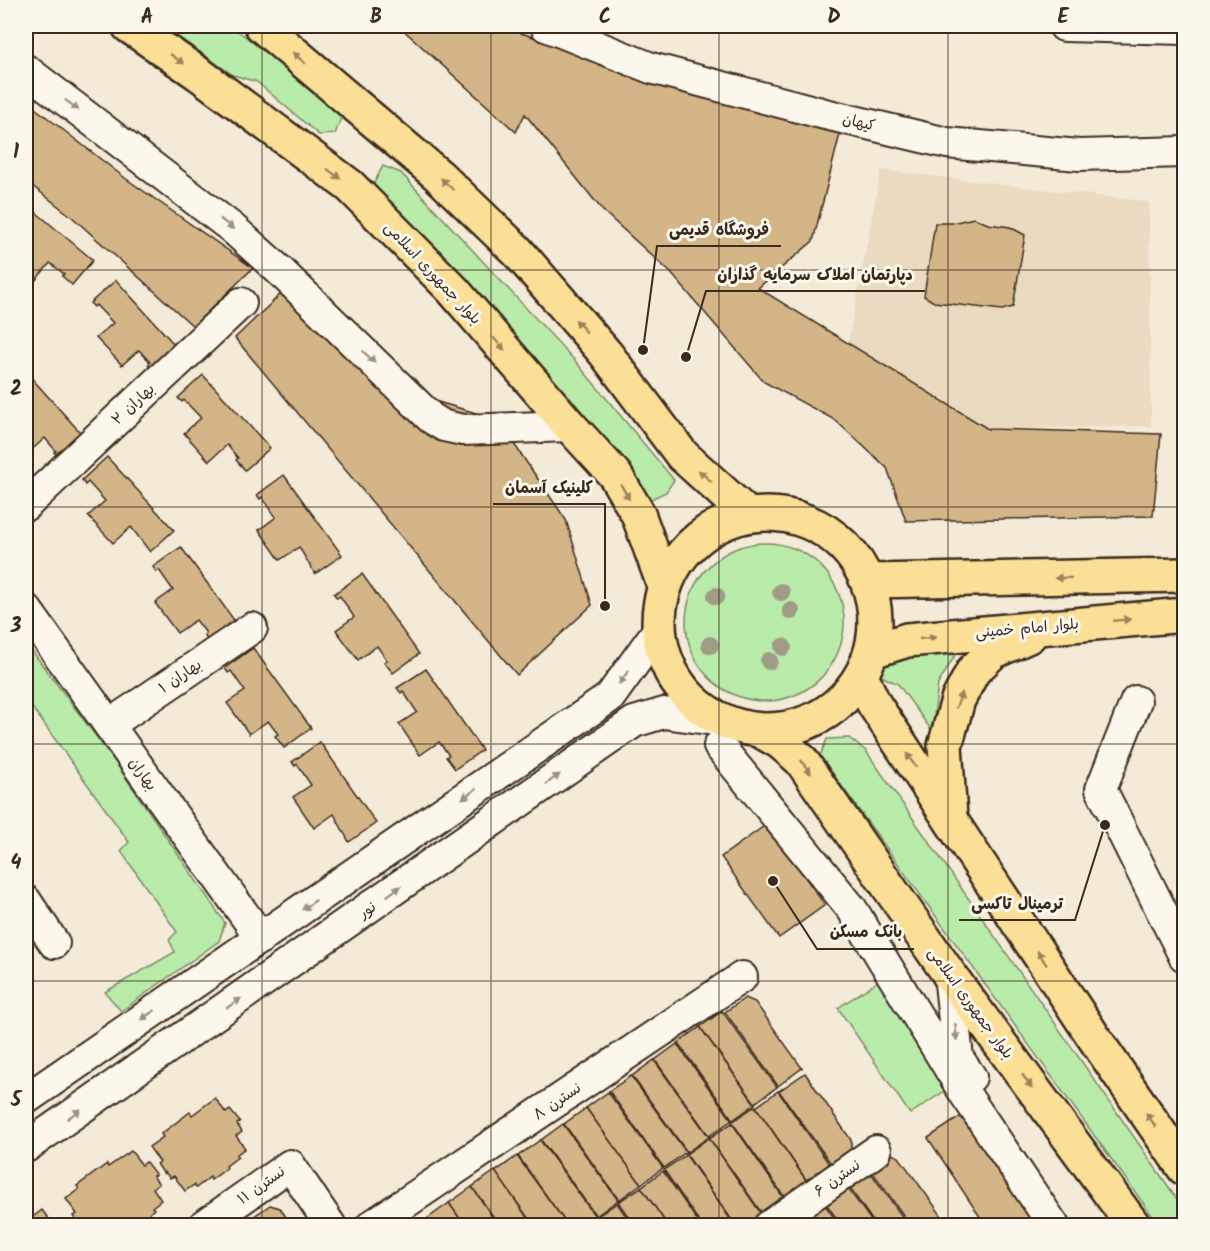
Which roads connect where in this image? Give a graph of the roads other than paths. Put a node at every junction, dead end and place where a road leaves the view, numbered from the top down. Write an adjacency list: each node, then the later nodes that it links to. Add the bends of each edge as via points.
1 (129, 26): 9 (main road, بلوار جمهوری اسلامی, one-way to 9, via 350,186 453,291)
2 (262, 26): 11 (main road, one-way to 2, via 682,455 606,354 517,251 439,176)
3 (546, 26): 7 (street, کیهان, via 651,68 948,143 1079,155)
4 (1064, 26): 5 (street)
5 (1185, 29)
6 (26, 70): 9 (street, one-way to 9, via 232,228 431,418 463,430)
7 (1185, 152)
8 (241, 303): 10 (street, بهاران ۲)
9 (570, 426): 14 (main road, بلوار جمهوری اسلامی, one-way to 14, via 615,475 638,514)
10 (26, 505)
11 (748, 515): 13 (main road, via 779,514 808,522 834,537); 14 (main road, via 721,524 697,539 678,560)
12 (1185, 575): 13 (main road, one-way to 13)
13 (869, 581): 20 (main road, via 876,618)
14 (664, 585): 19 (main road)
15 (26, 609): 22 (street, بهاران)
16 (1185, 615): 17 (main road, بلوار امام خمینی, one-way to 16)
17 (1053, 625): 20 (main road, بلوار امام خمینی, one-way to 17, via 907,640); 25 (main road, one-way to 17, via 945,746 958,700 973,671 993,652)
18 (252, 628): 22 (street, بهاران ۱)
19 (658, 630): 24 (main road, via 664,659 677,684); 27 (street, one-way to 27, via 610,697)
20 (866, 664): 23 (main road, via 843,699 819,718 790,728); 25 (main road, one-way to 20, via 874,704)
21 (1136, 700): 29 (street, via 1101,789)
22 (109, 725): 27 (street, بهاران)
23 (761, 731): 24 (main road, via 741,728); 30 (main road, بلوار جمهوری اسلامی, one-way to 30, via 801,760)
24 (721, 734): 33 (street, نور, one-way to 24, via 634,722 664,713); 40 (street, via 852,909 963,1091)
25 (950, 819): 35 (main road, one-way to 25)
26 (26, 901): 28 (street)
27 (261, 938): 32 (street, one-way to 32)
28 (54, 943)
29 (1185, 956)
30 (949, 974): 41 (street, one-way to 41, via 958,1058); 42 (main road, بلوار جمهوری اسلامی, one-way to 42)
31 (742, 976): 38 (street, نسترن ۸)
32 (26, 1099)
33 (26, 1148)
34 (876, 1150): 39 (street, نسترن ۶)
35 (1185, 1168)
36 (203, 1226): 37 (street, نسترن ۱۱, via 290,1165)
37 (331, 1226)
38 (371, 1226)
39 (769, 1226)
40 (1054, 1226)
41 (1074, 1226)
42 (1134, 1226)

